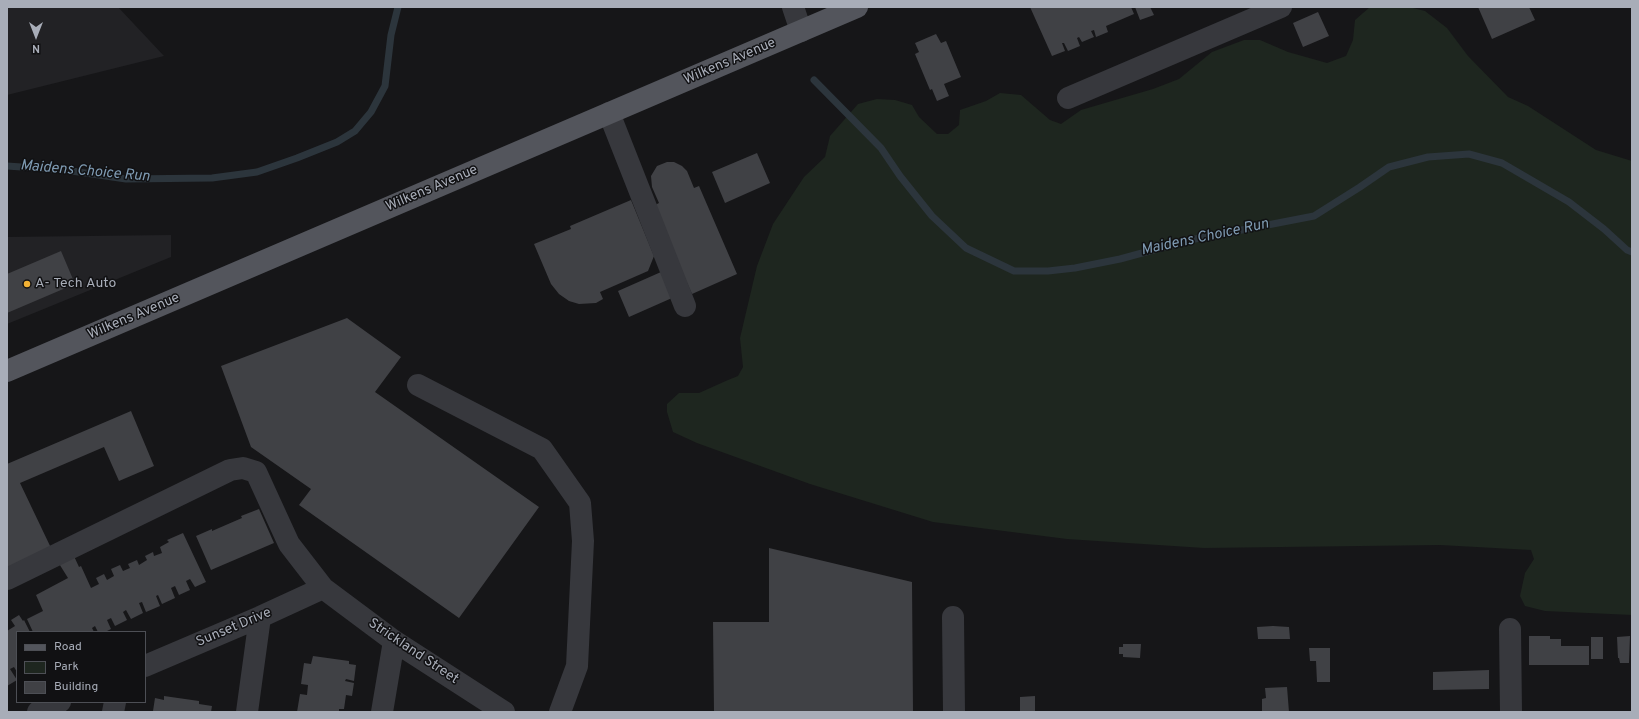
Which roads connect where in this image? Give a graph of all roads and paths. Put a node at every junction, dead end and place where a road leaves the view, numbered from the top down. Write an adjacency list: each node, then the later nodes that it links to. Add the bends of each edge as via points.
1 (792, 7): 4 (street)
2 (857, 7): 4 (main road, Wilkens Avenue)
3 (1281, 7): 5 (street)
4 (801, 31): 6 (main road, Wilkens Avenue)
5 (1068, 98)
6 (609, 113): 7 (street); 8 (main road, Wilkens Avenue)
7 (685, 306)
8 (7, 371)
9 (418, 385): 22 (street, via 542,449 580,503 583,541 576,666)
10 (7, 579): 11 (street, Strickland Street, via 230,470 243,468 256,472 289,544)
11 (323, 588): 12 (street, Sunset Drive); 15 (street, Strickland Street)
12 (260, 617): 16 (street, Sunset Drive); 19 (street)
13 (953, 617): 23 (street)
14 (1510, 629): 24 (street)
15 (394, 641): 20 (street); 21 (street, Strickland Street)
16 (146, 666)
17 (58, 703): 18 (street)
18 (38, 712)
19 (247, 712)
20 (382, 712)
21 (504, 712)
22 (560, 712)
23 (954, 712)
24 (1511, 712)

